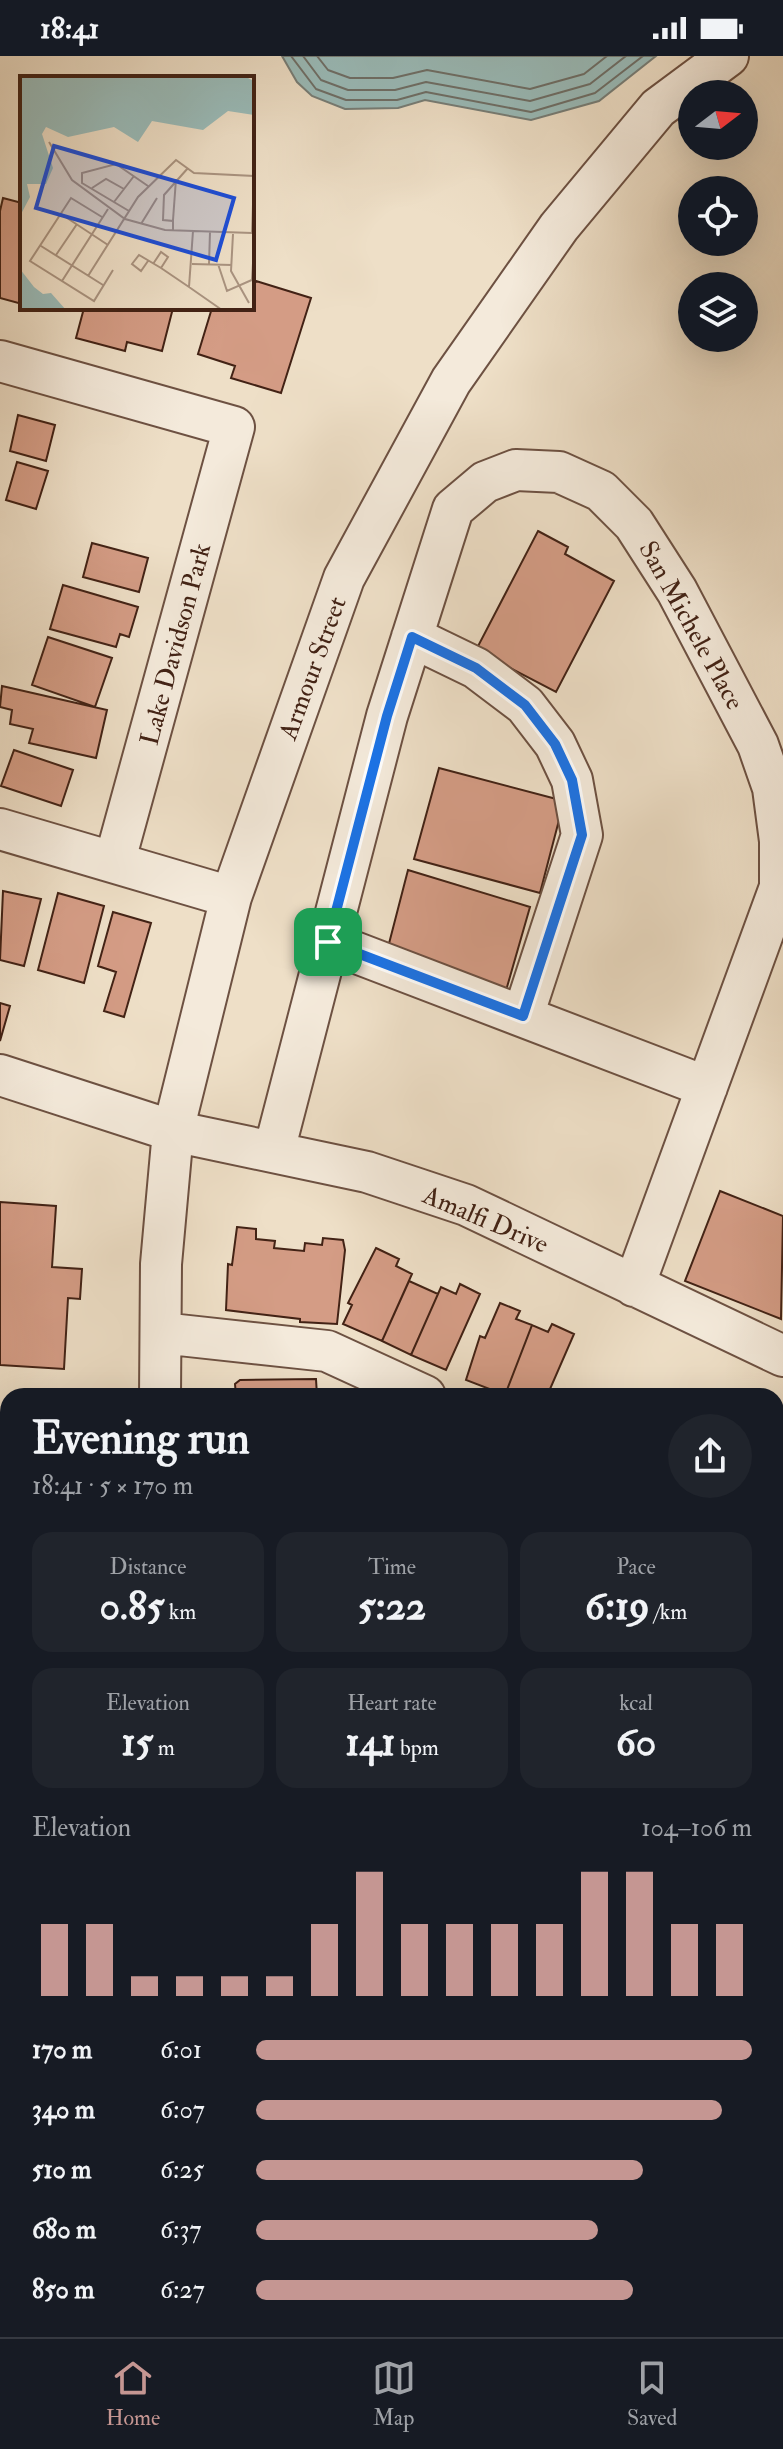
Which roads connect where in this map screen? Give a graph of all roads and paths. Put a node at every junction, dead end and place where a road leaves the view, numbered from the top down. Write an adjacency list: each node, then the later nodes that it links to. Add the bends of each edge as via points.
1 (728, 56): 6 (street, Armour Street, via 658,108 559,227 451,381 344,578)
2 (3, 372): 5 (street, Lake Davidson Park, via 234,427)
3 (412, 637): 7 (street, San Michele Place); 8 (street, via 476,668 525,705 555,744 572,780 582,835); 10 (street, San Michele Place, via 453,509 485,482 516,470 559,472 601,491 634,524 677,591 758,745 773,788 780,841 780,887)
4 (0, 829): 5 (street)
5 (115, 860): 6 (street)
6 (231, 897): 11 (street, Armour Street)
7 (328, 942): 8 (street); 12 (street, San Michele Place)
8 (523, 1016): 10 (street)
9 (0, 1075): 11 (street, Amalfi Drive)
10 (707, 1087): 13 (street, San Michele Place)
11 (173, 1131): 12 (street, Amalfi Drive); 14 (street, Armour Street, via 161,1264)
12 (274, 1151): 13 (street, Amalfi Drive, via 367,1172 466,1205)
13 (634, 1286): 15 (street, Amalfi Drive)
14 (161, 1333): 16 (street, Armour Street); 17 (street, via 327,1351)
15 (783, 1356)
16 (160, 1388)
17 (404, 1388)

